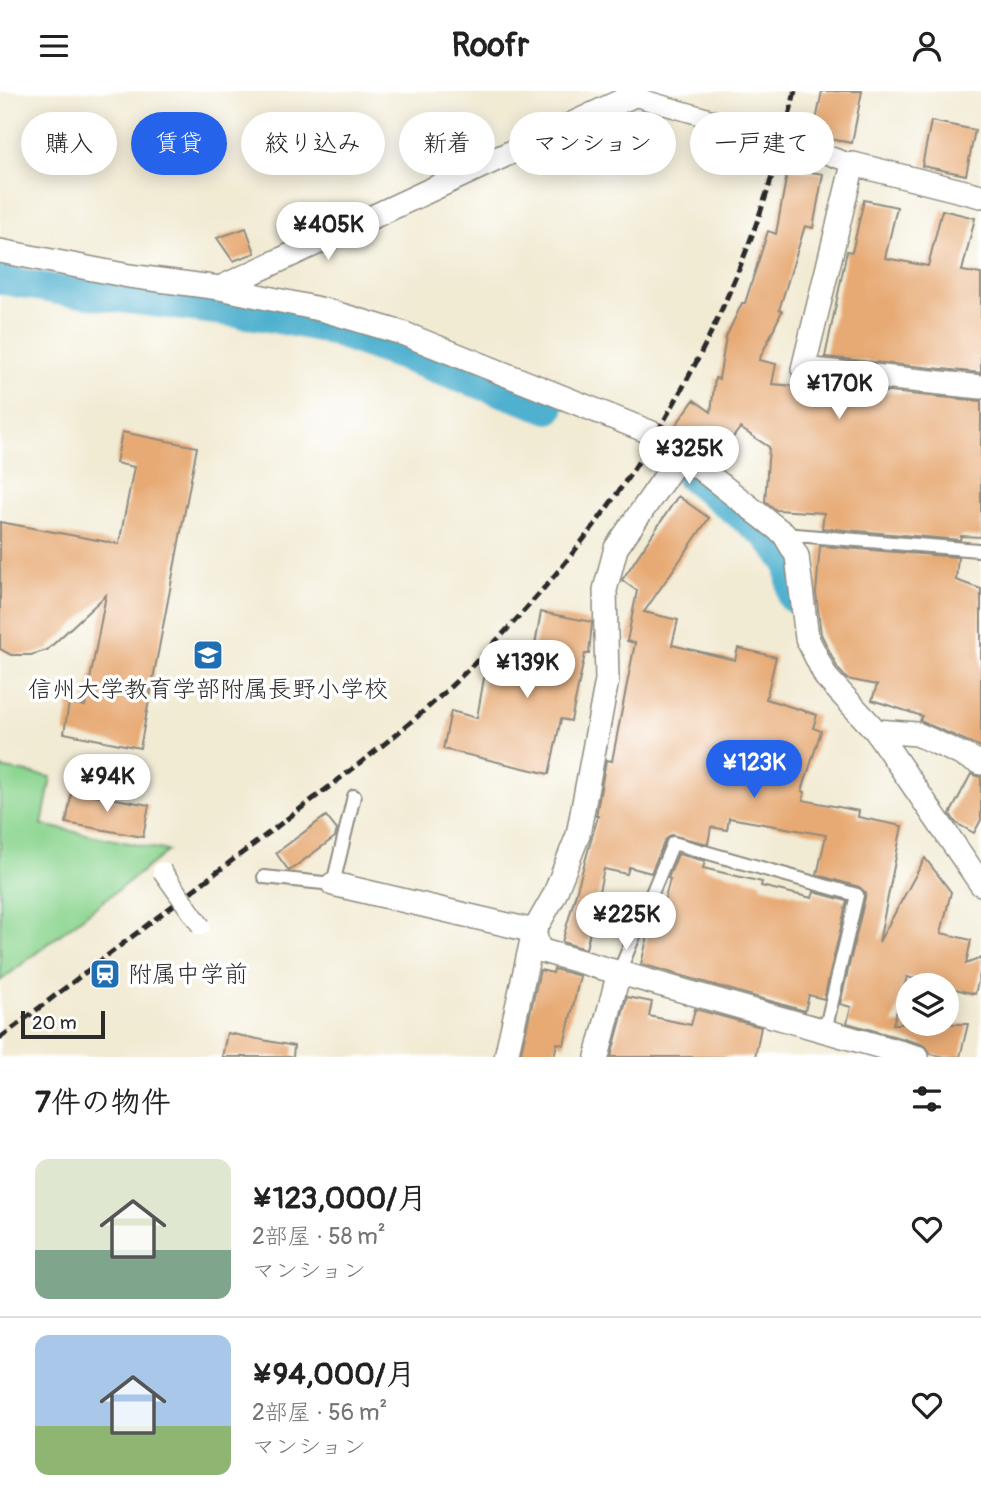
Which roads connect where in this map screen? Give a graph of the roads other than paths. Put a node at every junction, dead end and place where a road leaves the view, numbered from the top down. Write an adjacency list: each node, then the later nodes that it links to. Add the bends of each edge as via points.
1 (634, 94): 2 (street); 5 (street)
2 (853, 164): 3 (street); 6 (street, via 803,369)
3 (981, 196)
4 (0, 251): 5 (street)
5 (220, 288): 7 (street, via 324,310 402,333 657,435)
6 (981, 387)
7 (681, 453): 8 (street); 18 (street, via 616,548 605,590 607,680 578,835 554,896)
8 (784, 534): 9 (lane); 10 (street, via 797,556 807,638 826,677)
9 (978, 550)
10 (876, 731): 11 (street, via 917,734); 16 (street)
11 (981, 763)
12 (354, 796): 15 (lane)
13 (162, 871): 17 (street, bridge)
14 (264, 877): 15 (lane)
15 (333, 884): 18 (street)
16 (981, 884)
17 (201, 926)
18 (534, 931): 19 (street, via 539,950); 21 (street)
19 (619, 972): 20 (street); 20 (lane, via 673,843 857,895); 22 (street)
20 (825, 1031): 23 (street)
21 (506, 1057)
22 (597, 1057)
23 (917, 1057)

